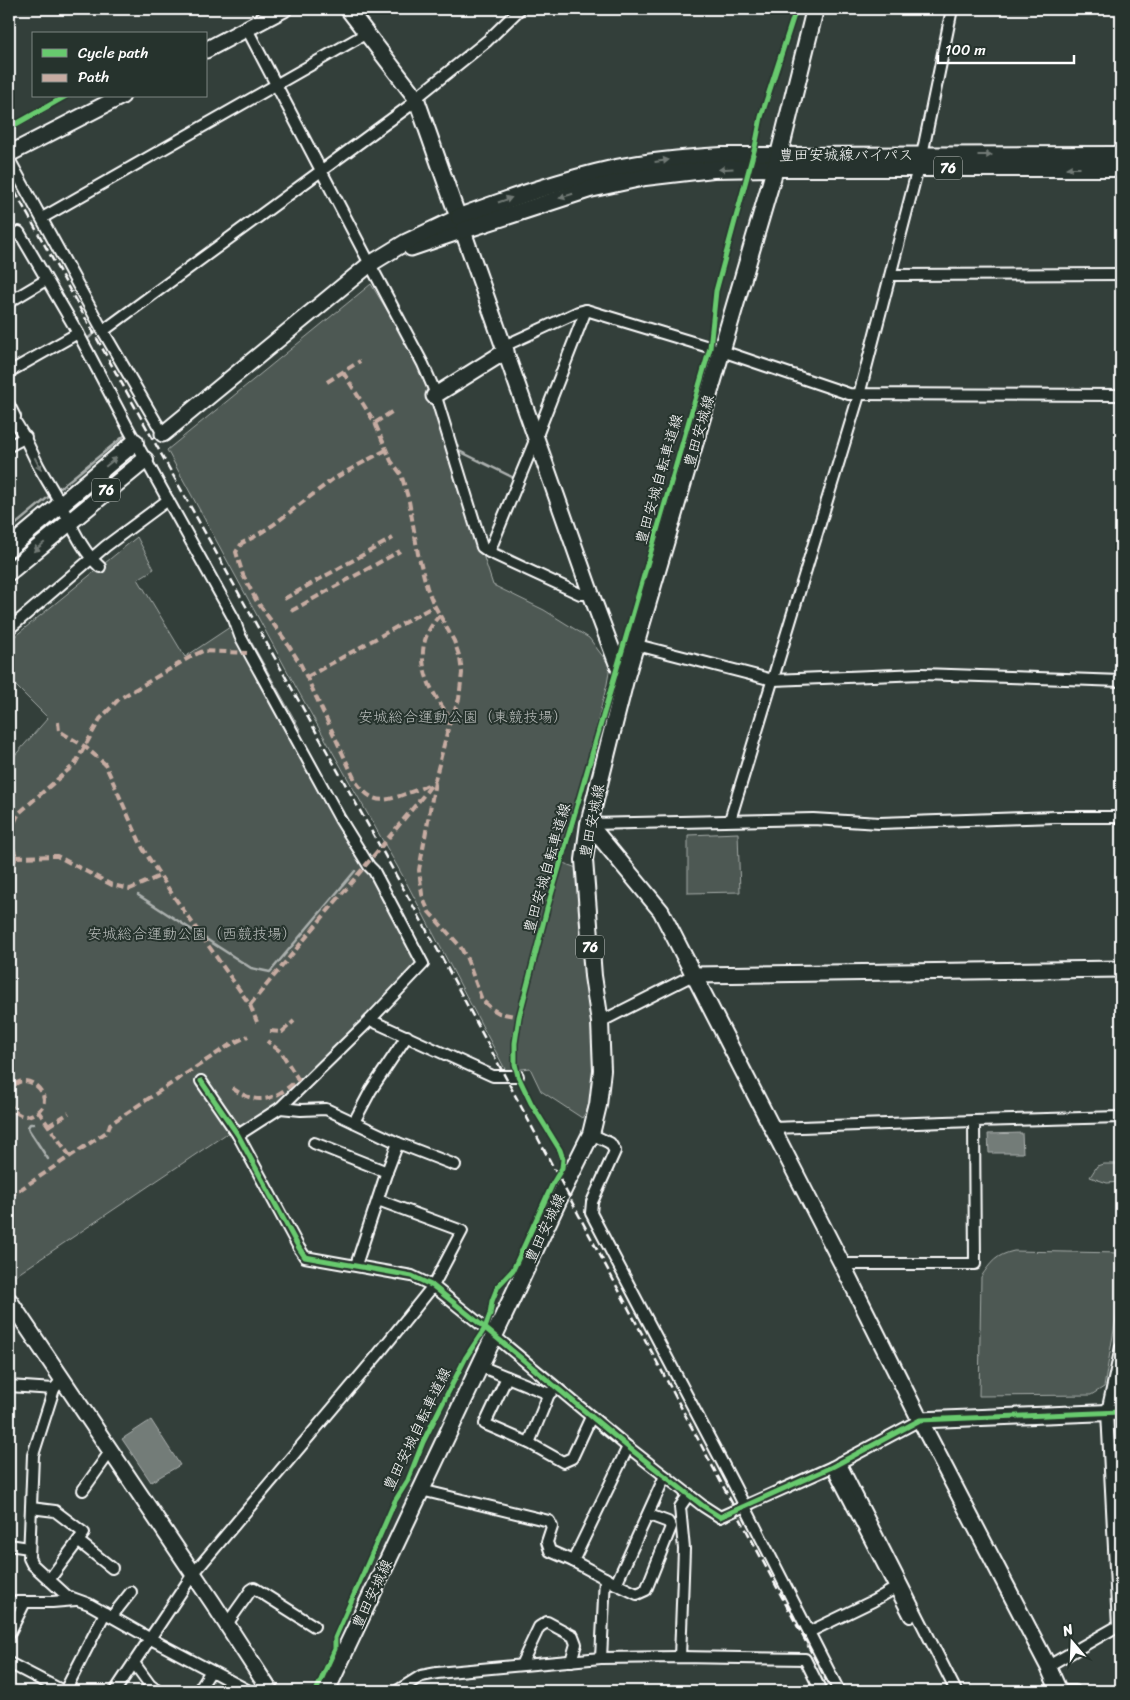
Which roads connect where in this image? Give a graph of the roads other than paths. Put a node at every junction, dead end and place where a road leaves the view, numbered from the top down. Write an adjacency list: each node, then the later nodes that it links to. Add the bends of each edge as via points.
1 (284, 9): 6 (street)
2 (348, 9): 7 (street)
3 (520, 9): 11 (street, via 488,41)
4 (815, 9): 15 (main road, 豊田安城線 / 76)
5 (952, 9): 16 (street)
6 (246, 28): 8 (street); 9 (street)
7 (367, 33): 9 (street); 11 (street)
8 (208, 49)
9 (277, 85): 18 (street); 19 (street)
10 (118, 98): 12 (street)
11 (416, 98): 18 (street); 20 (street)
12 (9, 154)
13 (1121, 155): 16 (main road, 豊田安城線バイパス / 76, one-way to 13)
14 (9, 159): 19 (street)
15 (777, 162): 16 (main road, 豊田安城線バイパス / 76); 20 (main road, 豊田安城線バイパス / 76, via 618,182); 31 (main road, 豊田安城線 / 76)
16 (920, 162): 17 (main road, 豊田安城線バイパス / 76, one-way to 16); 24 (street)
17 (1121, 168)
18 (321, 170): 22 (street); 28 (street)
19 (42, 218): 28 (street)
20 (461, 223): 22 (street); 30 (street)
21 (9, 238): 25 (street, via 19,232)
22 (371, 266): 33 (street, via 423,364); 37 (street)
23 (1121, 274): 24 (street)
24 (891, 275): 34 (street)
25 (46, 280): 26 (street); 29 (street)
26 (9, 302)
27 (586, 310): 30 (street); 31 (street); 39 (street)
28 (103, 331): 37 (street)
29 (78, 333): 32 (street); 40 (street)
30 (505, 348): 33 (street); 39 (street)
31 (722, 351): 34 (street); 53 (main road, 豊田安城線 / 76)
32 (9, 372)
33 (432, 394): 47 (street, via 482,547)
34 (859, 395): 35 (street); 55 (street)
35 (1121, 395)
36 (9, 406): 38 (street)
37 (163, 434)
38 (26, 438): 41 (street); 44 (street, one-way to 44)
39 (536, 438): 47 (street); 51 (street)
40 (136, 442): 42 (street); 44 (main road, 76, one-way to 40)
41 (9, 446)
42 (145, 460): 43 (street); 45 (main road, 76)
43 (168, 500): 48 (street); 62 (street, via 340,819 374,871 424,964)
44 (61, 505): 45 (street); 46 (main road, 76)
45 (69, 522): 48 (street); 50 (main road, 76, one-way to 50)
46 (9, 548)
47 (489, 552): 51 (street, via 580,594)
48 (91, 559): 49 (street); 52 (street)
49 (100, 567)
50 (9, 572)
51 (591, 594): 54 (street)
52 (9, 629)
53 (637, 645): 54 (main road, 豊田安城線 / 76); 55 (street)
54 (625, 680): 59 (main road, 豊田安城線 / 76)
55 (772, 680): 56 (street, via 921,674); 58 (street)
56 (1121, 681)
57 (1121, 817): 58 (street, via 880,823 813,819)
58 (730, 820): 59 (street)
59 (589, 824): 61 (street, via 660,911); 63 (main road, 豊田安城線 / 76, via 584,860)
60 (1121, 969): 61 (street)
61 (693, 975): 63 (street); 71 (street)
62 (370, 1020): 64 (street); 67 (street)
63 (600, 1022): 72 (main road, 豊田安城線 / 76, via 602,1070)
64 (407, 1036): 65 (street, via 493,1076); 70 (street)
65 (518, 1076)
66 (201, 1081): 73 (street)
67 (280, 1108): 70 (street, via 326,1109); 73 (street)
68 (1121, 1117): 69 (street)
69 (974, 1121): 71 (street); 79 (street, via 975,1264)
70 (354, 1122): 75 (street)
71 (772, 1128): 79 (street)
72 (591, 1134): 83 (main road, 豊田安城線 / 76); 101 (street, via 610,1144 615,1151 592,1202 591,1213)
73 (238, 1135): 80 (street, via 305,1256)
74 (314, 1143): 77 (street)
75 (398, 1143): 76 (street); 77 (street)
76 (455, 1165)
77 (386, 1172): 78 (street)
78 (378, 1200): 80 (street); 81 (street, via 462,1231)
79 (842, 1264): 92 (street)
80 (356, 1265): 81 (street, via 412,1276)
81 (433, 1286): 83 (street); 110 (street)
82 (9, 1300): 87 (street)
83 (494, 1336): 85 (main road, 豊田安城線 / 76); 89 (street)
84 (1121, 1347): 90 (street)
85 (480, 1366): 86 (street); 99 (main road, 豊田安城線 / 76)
86 (507, 1377): 89 (street); 93 (street, via 485,1424)
87 (58, 1384): 88 (street); 95 (street); 102 (street, via 33,1455)
88 (9, 1386)
89 (553, 1391): 91 (street); 93 (street)
90 (1114, 1412): 92 (street); 108 (street)
91 (591, 1417): 93 (street, via 572,1458 564,1462); 94 (street)
92 (920, 1420): 96 (street); 131 (street)
93 (529, 1443)
94 (628, 1447): 97 (street); 107 (street)
95 (110, 1452): 98 (street); 110 (street)
96 (836, 1464): 101 (street); 114 (street)
97 (665, 1476): 100 (street); 103 (street)
98 (82, 1490)
99 (421, 1490): 107 (street, via 549,1522 552,1527 547,1542 550,1551); 139 (main road, 豊田安城線 / 76)
100 (688, 1494): 101 (street, via 720,1517); 125 (street, via 680,1507 684,1549)
101 (744, 1505): 122 (street)
102 (31, 1508): 104 (street, via 55,1511 84,1533); 106 (street)
103 (648, 1515): 113 (street); 113 (street, via 668,1522 671,1527 646,1590 638,1594)
104 (78, 1541): 109 (street); 112 (street)
105 (9, 1545): 106 (street)
106 (30, 1548): 112 (street, via 32,1564)
107 (573, 1561): 111 (street)
108 (1118, 1562): 131 (street, via 1118,1626)
109 (112, 1568)
110 (193, 1574): 120 (street); 124 (street)
111 (604, 1578): 113 (street); 126 (street)
112 (49, 1580): 116 (street, via 67,1596)
113 (616, 1584)
114 (899, 1586): 122 (street); 143 (street); 144 (street)
115 (131, 1592): 119 (street)
116 (77, 1600): 118 (street); 119 (street)
117 (9, 1602): 118 (street)
118 (25, 1602): 123 (street)
119 (108, 1615): 124 (street); 133 (street)
120 (226, 1624): 121 (street, via 254,1588); 138 (street)
121 (314, 1626)
122 (809, 1632): 142 (street)
123 (9, 1634)
124 (150, 1639): 129 (street); 132 (street)
125 (680, 1656): 126 (street); 141 (street, via 805,1660)
126 (601, 1658): 127 (street)
127 (571, 1661): 130 (street); 130 (street, via 576,1644 573,1636 546,1622 539,1627)
128 (9, 1663): 133 (street)
129 (134, 1663): 134 (street); 135 (street)
130 (521, 1665): 140 (street, via 421,1676)
131 (1048, 1666): 145 (street)
132 (211, 1671): 136 (street); 137 (street)
133 (64, 1691)
134 (116, 1691)
135 (158, 1691)
136 (198, 1691)
137 (249, 1691)
138 (270, 1691)
139 (326, 1691)
140 (397, 1691)
141 (821, 1691)
142 (839, 1691)
143 (948, 1691)
144 (956, 1691)
145 (1059, 1691): 146 (street)
146 (1075, 1691)

